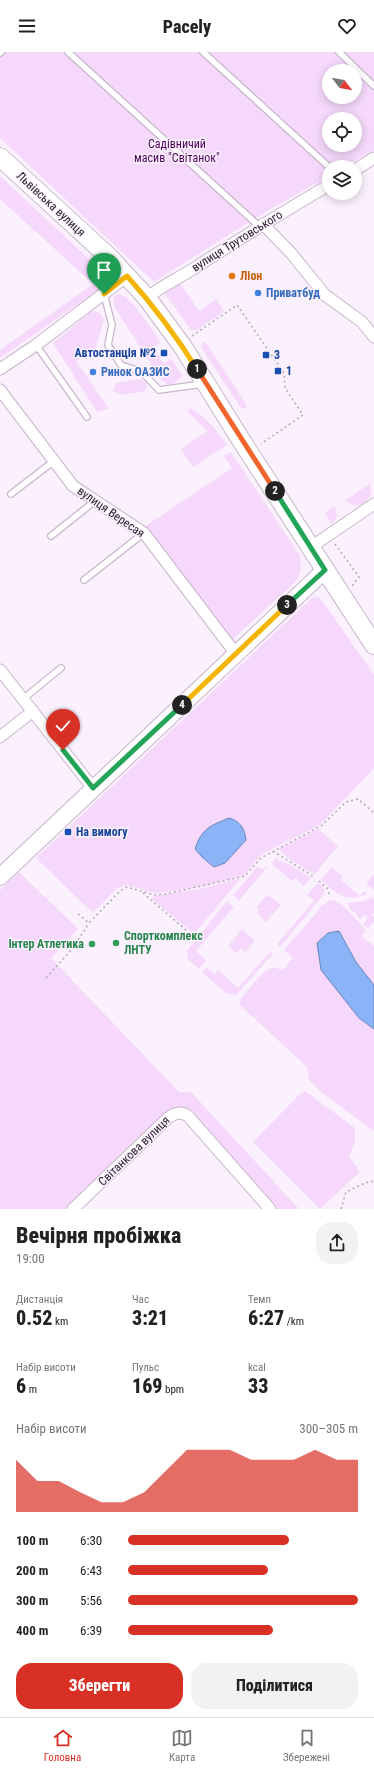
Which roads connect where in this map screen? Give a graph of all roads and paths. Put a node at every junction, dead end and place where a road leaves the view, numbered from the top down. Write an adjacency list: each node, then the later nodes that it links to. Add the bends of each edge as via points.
1 (68, 52): 10 (lane)
2 (202, 52): 7 (lane)
3 (339, 52): 4 (lane)
4 (374, 86)
5 (374, 158): 8 (street)
6 (1, 159): 11 (main road, Львівська вулиця)
7 (322, 161)
8 (362, 166)
9 (322, 189): 10 (street, вулиця Трутовського)
10 (261, 225): 13 (street, вулиця Трутовського, via 186,274 158,288); 15 (street, via 291,253 325,295 362,322)
11 (127, 276): 12 (street); 13 (main road, Львівська вулиця)
12 (104, 294): 16 (street); 18 (lane, via 112,325 108,345 121,365 142,372 159,390)
13 (147, 298): 18 (main road, Львівська вулиця)
14 (191, 337): 21 (path, via 237,305 284,373 285,388 303,415)
15 (374, 338)
16 (36, 345): 17 (street); 20 (lane)
17 (0, 370)
18 (206, 383): 21 (main road, Львівська вулиця)
19 (0, 390): 22 (street, вулиця Вересая)
20 (87, 417)
21 (250, 452): 29 (main road, Львівська вулиця)
22 (54, 461): 23 (lane); 24 (street, вулиця Вересая, via 73,486)
23 (11, 494)
24 (95, 501): 26 (street, вулиця Вересая); 28 (lane)
25 (374, 504): 27 (street)
26 (144, 533): 31 (lane); 34 (street, вулиця Вересая)
27 (329, 535): 29 (street); 32 (path, via 359,577)
28 (51, 536)
29 (311, 547): 30 (main road, Львівська вулиця)
30 (325, 570): 33 (main road, Львівська вулиця); 34 (main road)
31 (84, 580)
32 (352, 586)
33 (374, 645)
34 (236, 654): 40 (main road)
35 (62, 668): 37 (lane)
36 (0, 670): 37 (street)
37 (23, 699): 38 (street)
38 (33, 711): 39 (street); 40 (street)
39 (0, 737)
40 (93, 788): 43 (main road)
41 (374, 812): 42 (path, via 358,799 346,802 321,826)
42 (273, 851): 44 (path); 46 (path, via 261,858 245,876 166,894)
43 (0, 877)
44 (314, 877)
45 (319, 881): 47 (path, via 327,888)
46 (142, 892): 49 (path, via 127,887 120,890); 50 (path)
47 (330, 897)
48 (78, 914): 49 (path)
49 (89, 923): 51 (path, via 73,948)
50 (194, 937)
51 (46, 978)
52 (374, 1181): 55 (path, via 346,1192)
53 (72, 1209): 54 (street, Світанкова вулиця, via 172,1114 182,1113 188,1116)
54 (270, 1209)
55 (341, 1209)

